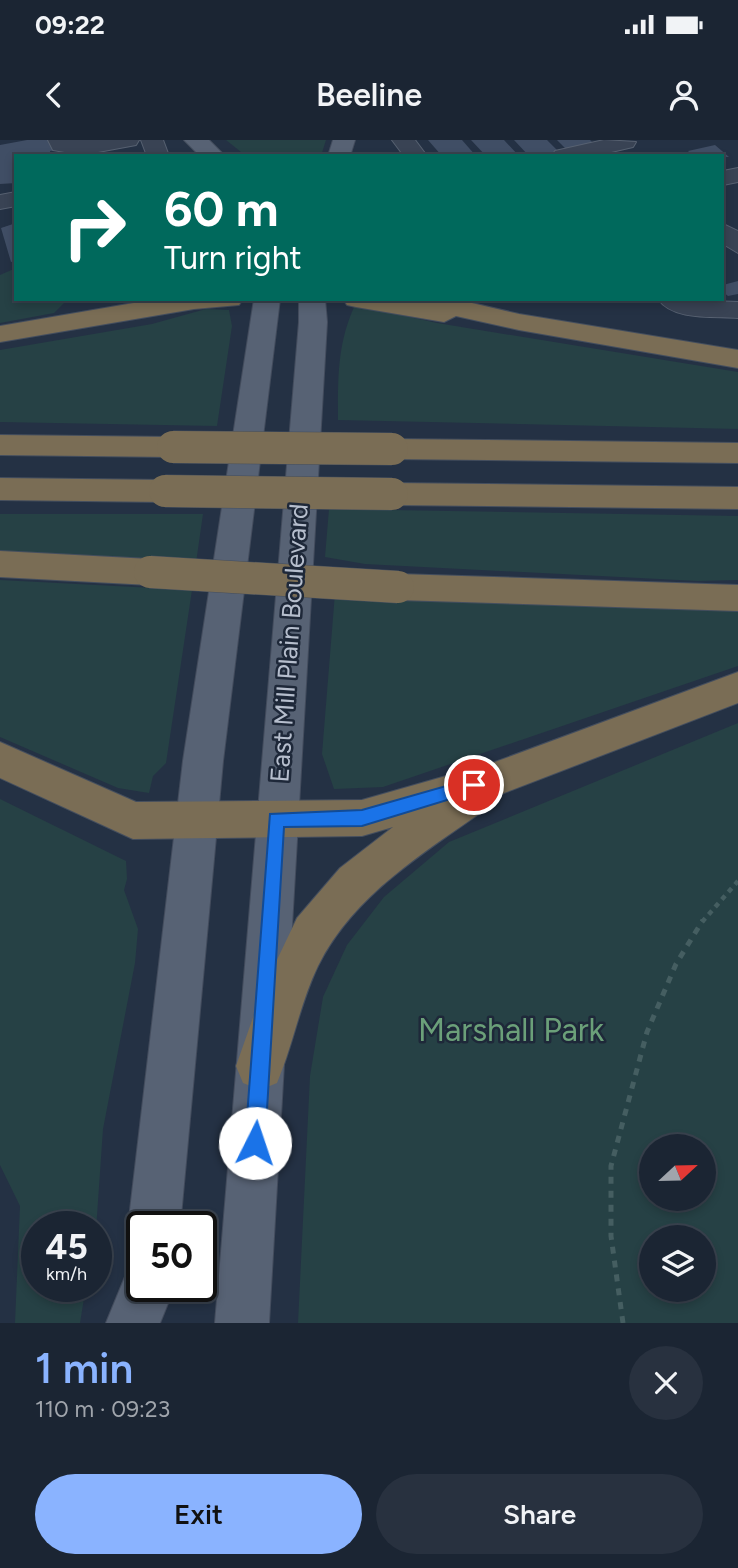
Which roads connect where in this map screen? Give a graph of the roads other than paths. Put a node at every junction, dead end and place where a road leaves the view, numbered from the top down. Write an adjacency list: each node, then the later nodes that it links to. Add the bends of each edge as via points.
1 (59, 140): 2 (street, via 73,149)
2 (128, 140)
3 (195, 140): 6 (main road)
4 (403, 140): 7 (street)
5 (629, 146): 8 (street)
6 (212, 154)
7 (414, 154)
8 (576, 154)
9 (724, 232): 10 (street)
10 (738, 245)
11 (165, 301): 19 (highway)
12 (194, 301): 19 (highway)
13 (267, 301): 33 (main road)
14 (312, 301): 32 (main road, East Mill Plain Boulevard)
15 (368, 301): 20 (highway)
16 (428, 301): 20 (highway)
17 (674, 301): 18 (street)
18 (738, 310)
19 (135, 312): 21 (highway)
20 (519, 322): 22 (highway)
21 (0, 334)
22 (738, 359)
23 (0, 445): 24 (highway, bridge)
24 (738, 453)
25 (0, 489): 26 (highway, bridge)
26 (738, 498)
27 (0, 564): 28 (highway, bridge, via 398,587)
28 (726, 598)
29 (738, 687): 31 (highway)
30 (0, 759): 33 (highway, via 133,821)
31 (497, 779): 32 (highway, via 362,818); 34 (highway, via 362,876 322,918 288,983)
32 (276, 819): 33 (highway); 34 (main road, East Mill Plain Boulevard)
33 (197, 821): 35 (main road)
34 (260, 1066): 40 (main road, East Mill Plain Boulevard)
35 (156, 1211)
36 (142, 1302): 38 (main road)
37 (147, 1302): 39 (main road)
38 (133, 1323)
39 (145, 1323)
40 (242, 1323)

